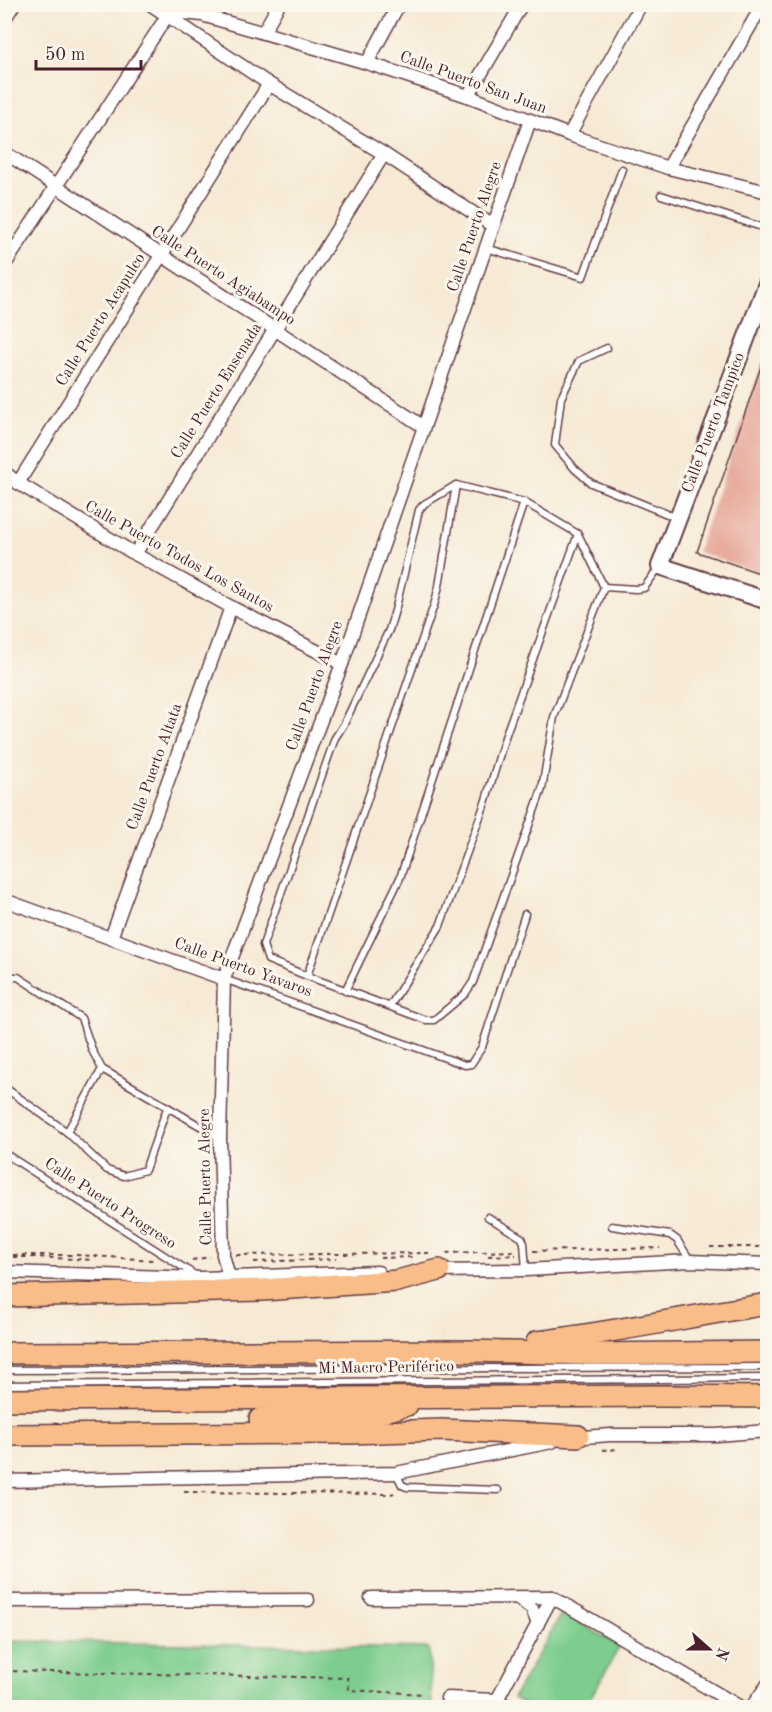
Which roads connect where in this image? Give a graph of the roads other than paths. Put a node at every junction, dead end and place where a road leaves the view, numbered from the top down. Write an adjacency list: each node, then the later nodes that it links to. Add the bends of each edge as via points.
1 (14, 4): 9 (street)
2 (150, 4): 8 (street)
3 (279, 4): 10 (street)
4 (399, 4): 11 (street)
5 (522, 4): 13 (street)
6 (641, 4): 15 (street)
7 (763, 4): 19 (street)
8 (167, 16): 10 (street, Calle Puerto San Juan, via 202,15); 12 (street); 20 (street)
9 (4, 20)
10 (263, 33): 11 (street, Calle Puerto San Juan)
11 (367, 63): 13 (street, Calle Puerto San Juan)
12 (269, 84): 17 (street); 26 (street, Calle Puerto Acapulco)
13 (468, 96): 14 (street, Calle Puerto San Juan)
14 (530, 120): 15 (street, Calle Puerto San Juan); 23 (street, Calle Puerto Alegre)
15 (569, 135): 19 (street, Calle Puerto San Juan)
16 (4, 152): 20 (street, Calle Puerto Agiabampo)
17 (384, 154): 23 (street); 29 (street, Calle Puerto Ensenada)
18 (622, 168): 25 (lane, via 583,277)
19 (668, 168): 21 (street, Calle Puerto San Juan)
20 (57, 186): 26 (street, Calle Puerto Agiabampo); 27 (street)
21 (768, 192)
22 (661, 195): 24 (lane)
23 (493, 225): 25 (street, Calle Puerto Alegre)
24 (768, 229)
25 (486, 248): 31 (street, Calle Puerto Alegre)
26 (161, 255): 29 (street, Calle Puerto Agiabampo); 33 (street, Calle Puerto Acapulco)
27 (4, 266)
28 (768, 281): 36 (street, Calle Puerto Tampico)
29 (276, 330): 31 (street, Calle Puerto Agiabampo); 38 (street, Calle Puerto Ensenada)
30 (607, 348): 36 (lane, via 579,361 561,398 555,445 591,483)
31 (424, 427): 43 (street, Calle Puerto Alegre)
32 (4, 472): 33 (street, Calle Puerto Todos Los Santos)
33 (18, 483): 38 (street, Calle Puerto Todos Los Santos)
34 (456, 485): 35 (lane); 47 (lane, via 435,602); 47 (lane, via 418,510 389,630 335,738 264,945 268,960)
35 (524, 502): 37 (lane); 50 (lane, via 400,878)
36 (678, 519): 39 (street, Calle Puerto Tampico)
37 (578, 534): 40 (lane); 51 (lane, via 440,926)
38 (135, 554): 42 (street, Calle Puerto Todos Los Santos)
39 (660, 566): 40 (lane, via 645,588); 41 (street)
40 (603, 586): 51 (lane, via 554,717 542,789 473,982 465,994 434,1020)
41 (768, 601)
42 (231, 607): 43 (street, Calle Puerto Todos Los Santos); 46 (street, Calle Puerto Altata)
43 (342, 664): 49 (street, Calle Puerto Alegre)
44 (4, 900): 46 (street, Calle Puerto Yavaros)
45 (525, 914): 49 (lane, Calle Puerto Yavaros, via 482,1047 471,1064)
46 (111, 938): 49 (street, Calle Puerto Yavaros)
47 (307, 976): 50 (lane)
48 (4, 978): 52 (lane, via 18,977 81,1018)
49 (224, 979): 56 (street, Calle Puerto Alegre)
50 (345, 991): 51 (lane)
51 (390, 1006)
52 (102, 1069): 54 (lane); 55 (lane)
53 (4, 1087): 55 (lane)
54 (167, 1108): 55 (lane, via 145,1170 124,1176 107,1170); 56 (lane)
55 (67, 1132)
56 (220, 1138): 65 (street, Calle Puerto Alegre, via 224,1259)
57 (4, 1153): 66 (lane, Calle Puerto Progreso)
58 (488, 1217): 63 (lane, via 522,1238)
59 (612, 1226): 60 (lane, via 670,1235)
60 (686, 1253): 62 (street); 63 (street)
61 (438, 1258): 63 (street); 65 (street); 67 (highway, via 397,1281 273,1289)
62 (768, 1264)
63 (526, 1270)
64 (4, 1272): 66 (street)
65 (229, 1277): 66 (street)
66 (201, 1278)
67 (4, 1296)
68 (768, 1304): 69 (highway)
69 (471, 1351): 70 (highway); 71 (highway)
70 (768, 1352)
71 (4, 1353)
72 (768, 1366): 73 (lane, Mi Macro Periférico)
73 (4, 1370)
74 (768, 1378): 75 (lane, Mi Macro Periférico)
75 (4, 1384)
76 (768, 1396): 77 (highway)
77 (440, 1397): 78 (highway); 79 (highway)
78 (4, 1400)
79 (365, 1416): 80 (highway); 81 (highway)
80 (4, 1426)
81 (441, 1430): 83 (highway); 84 (highway)
82 (768, 1431): 84 (street)
83 (4, 1435)
84 (585, 1443): 85 (street)
85 (396, 1473): 86 (street); 87 (lane, via 407,1487)
86 (4, 1481)
87 (498, 1490)
88 (552, 1597): 90 (street); 93 (street); 98 (street)
89 (371, 1598): 90 (street)
90 (519, 1598): 93 (street, via 532,1609)
91 (308, 1600): 92 (street)
92 (4, 1601)
93 (538, 1624): 96 (street)
94 (768, 1684): 99 (street)
95 (447, 1698): 96 (street)
96 (497, 1700): 97 (street)
97 (511, 1707)
98 (742, 1707)
99 (751, 1707)

